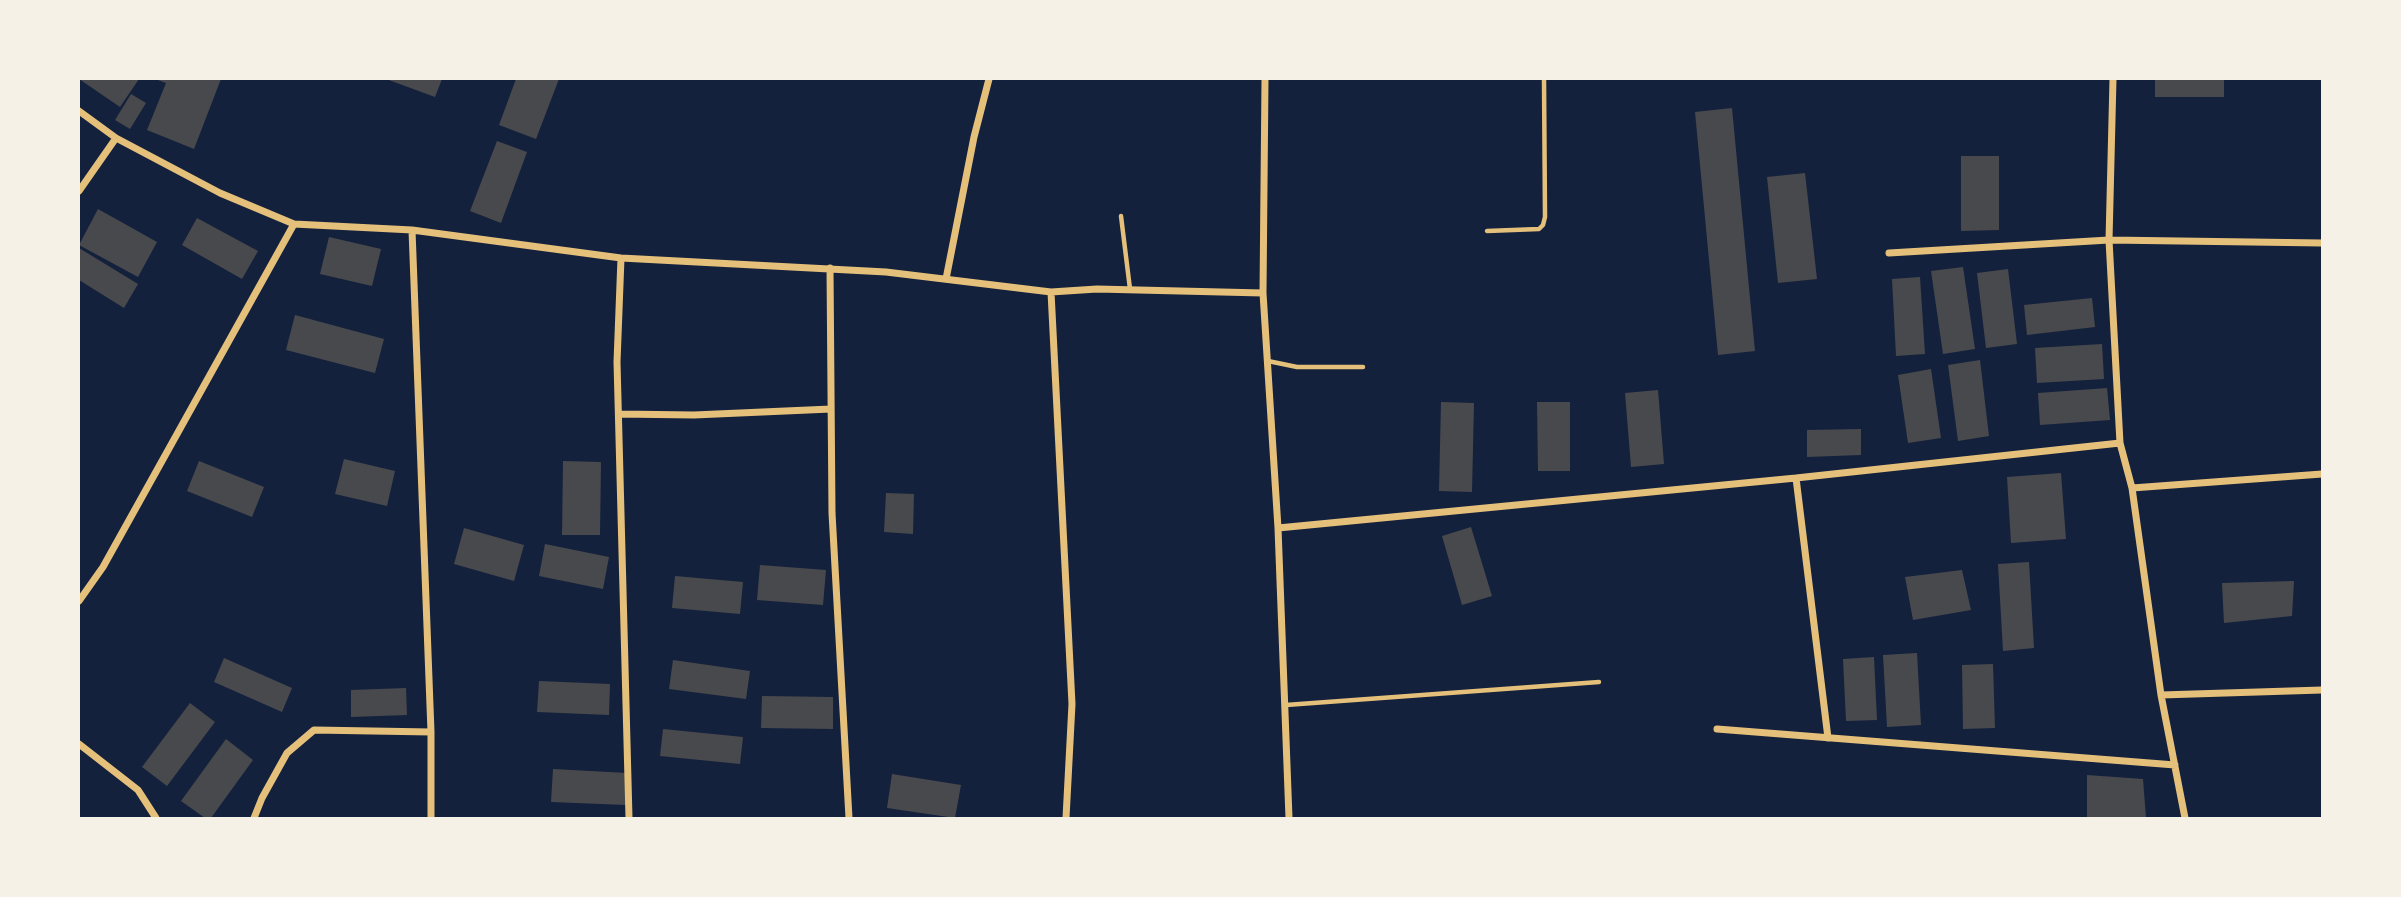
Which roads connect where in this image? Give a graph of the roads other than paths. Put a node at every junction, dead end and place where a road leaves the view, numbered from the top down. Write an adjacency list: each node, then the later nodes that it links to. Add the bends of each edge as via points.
1 (989, 79): 17 (street)
2 (1265, 79): 20 (street)
3 (1545, 79): 11 (lane, via 1543,225 1539,229)
4 (2113, 79): 12 (street)
5 (79, 111): 6 (street)
6 (116, 138): 7 (street); 9 (street, via 220,193)
7 (79, 191)
8 (1121, 216): 18 (lane)
9 (293, 224): 10 (street); 30 (street, via 103,567)
10 (412, 230): 15 (street); 36 (street)
11 (1487, 231)
12 (2109, 240): 13 (street); 14 (street); 25 (street)
13 (2322, 243)
14 (1889, 253)
15 (621, 258): 16 (street); 24 (street)
16 (830, 268): 17 (street); 23 (street)
17 (946, 279): 19 (street)
18 (1130, 290): 19 (street); 20 (street)
19 (1051, 292): 45 (street, via 1072,704)
20 (1263, 293): 21 (street)
21 (1267, 361): 22 (lane, via 1297,367); 29 (street)
22 (1363, 367)
23 (831, 409): 24 (street); 44 (street, via 832,513)
24 (619, 414): 43 (street)
25 (2120, 443): 27 (street); 28 (street)
26 (2322, 474): 28 (street)
27 (1796, 478): 29 (street); 37 (street)
28 (2132, 488): 33 (street)
29 (1278, 528): 34 (street)
30 (79, 601)
31 (1599, 682): 34 (lane)
32 (2322, 690): 33 (street)
33 (2161, 695): 39 (street)
34 (1285, 706): 46 (street)
35 (1717, 729): 37 (street)
36 (431, 732): 41 (street, via 314,730 287,753); 42 (street)
37 (1828, 738): 39 (street)
38 (79, 744): 40 (street, via 138,790)
39 (2175, 765): 47 (street)
40 (156, 818)
41 (254, 818)
42 (432, 818)
43 (629, 818)
44 (849, 818)
45 (1066, 818)
46 (1289, 818)
47 (2185, 818)

